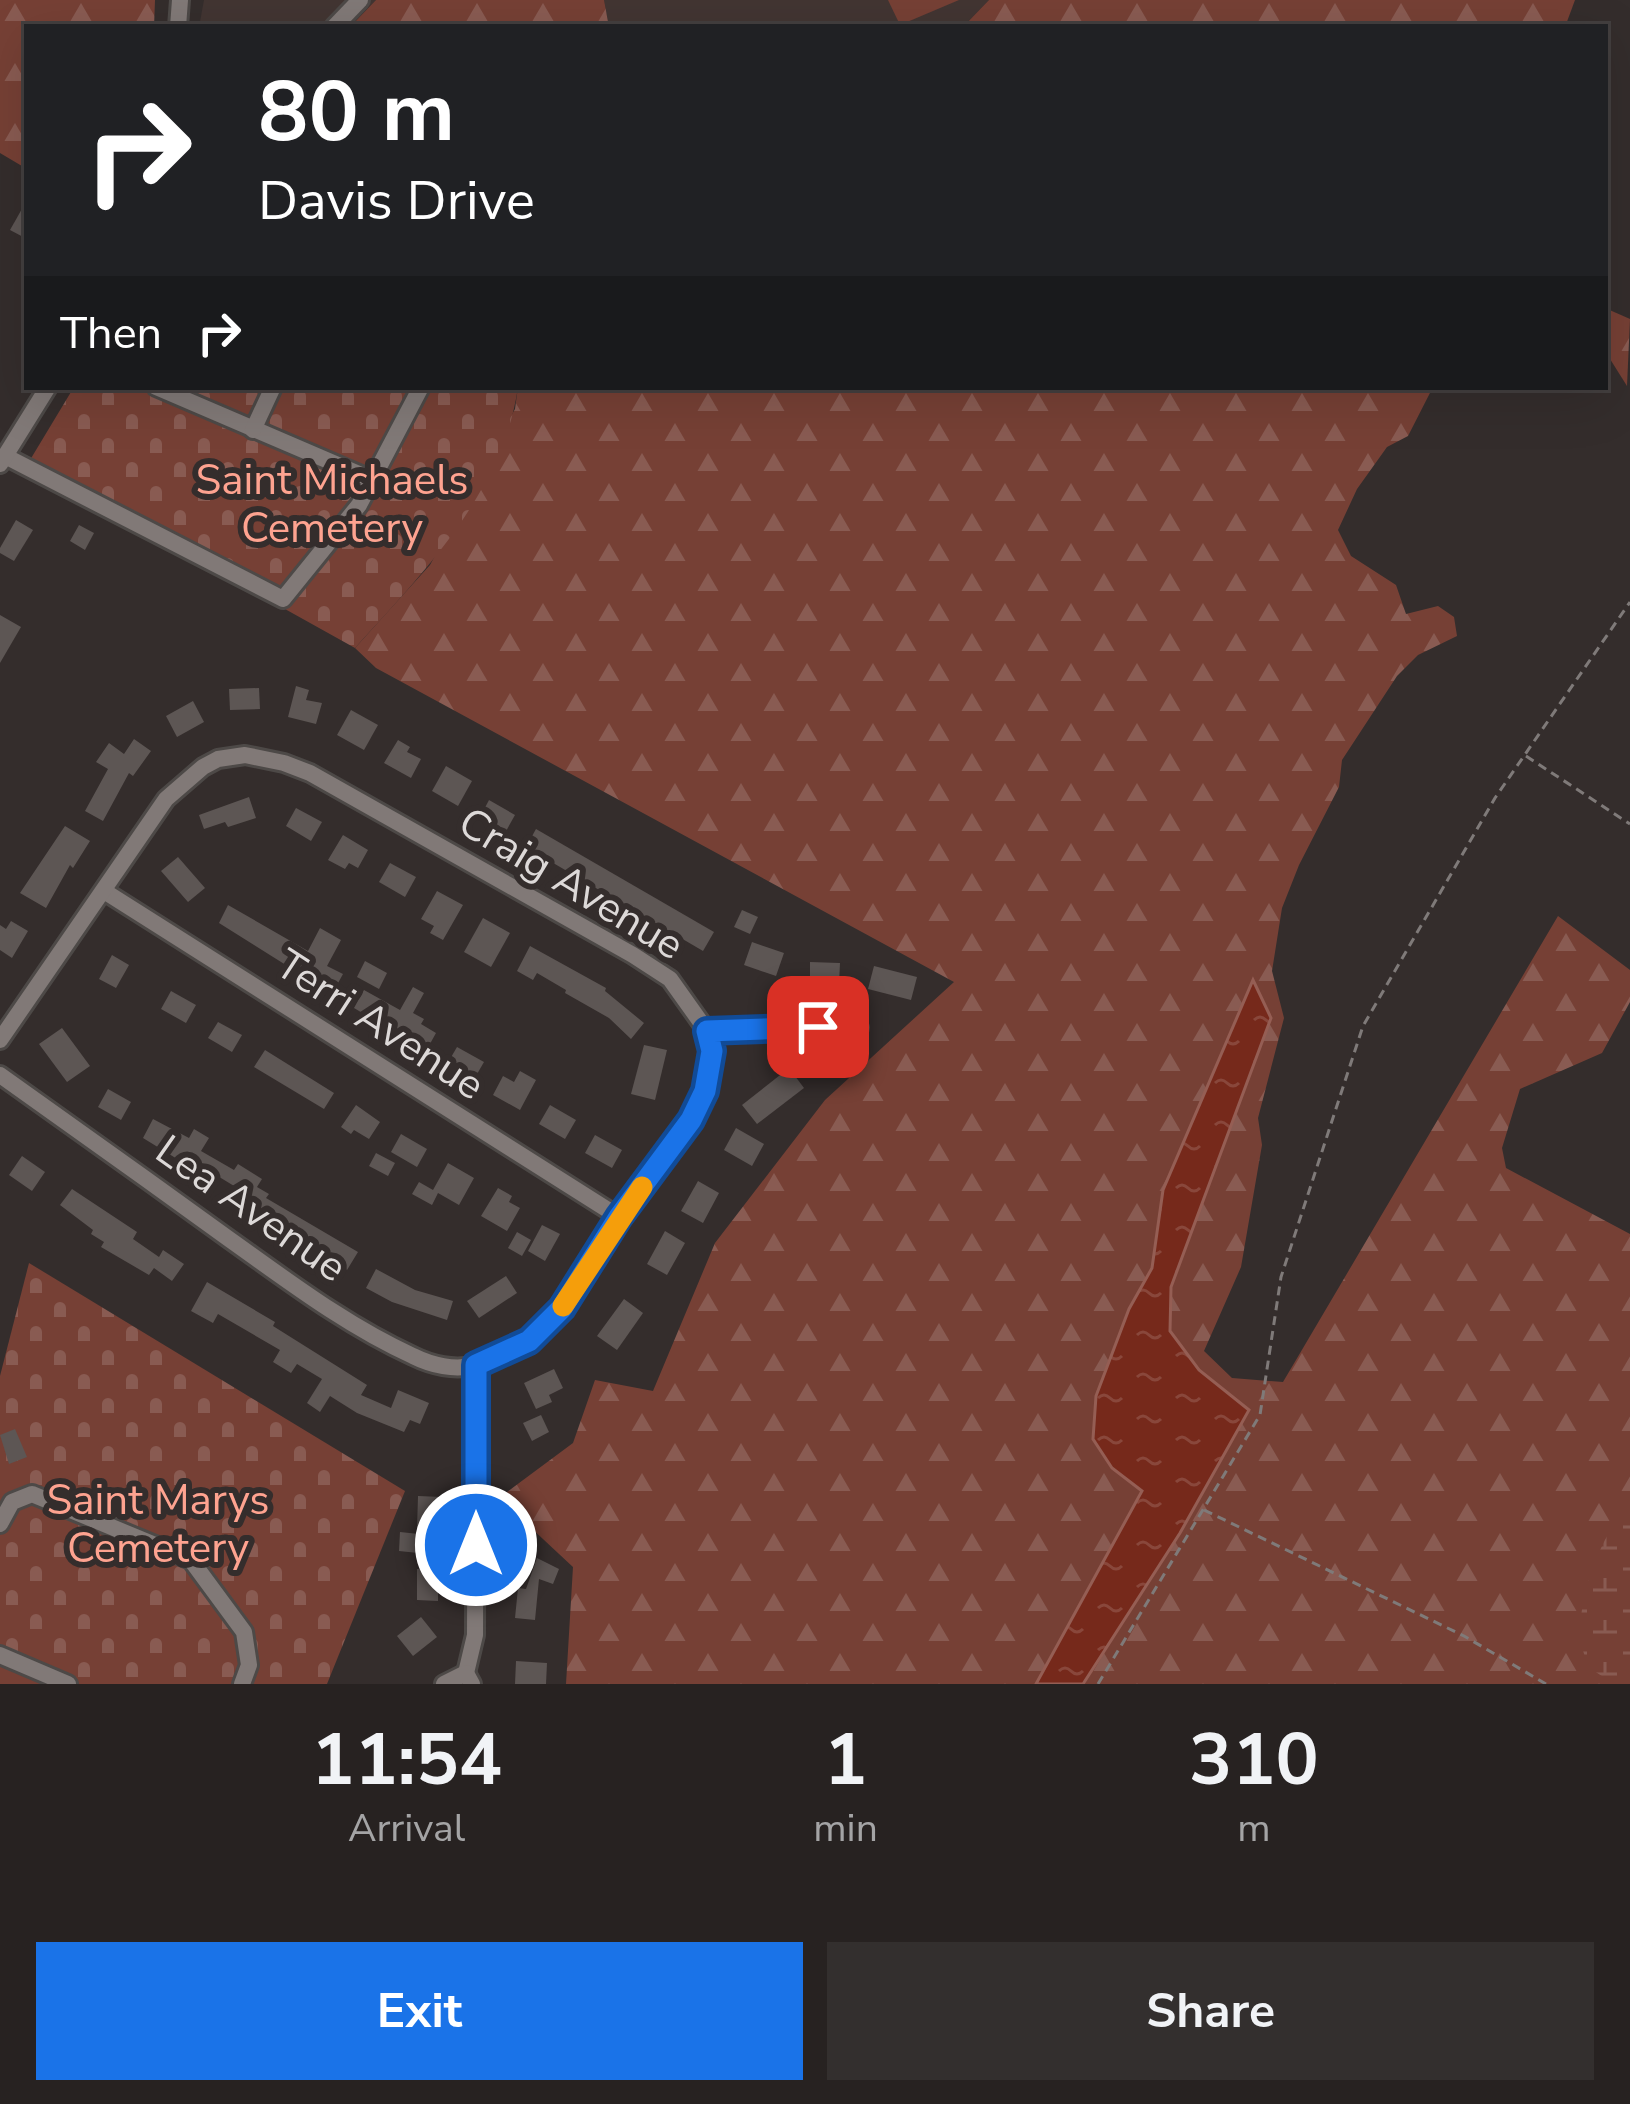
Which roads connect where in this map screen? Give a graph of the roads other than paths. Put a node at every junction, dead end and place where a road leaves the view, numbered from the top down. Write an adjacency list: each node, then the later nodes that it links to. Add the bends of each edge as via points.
1 (360, 0): 2 (street)
2 (337, 24)
3 (46, 390): 8 (street)
4 (163, 390): 7 (street)
5 (272, 390): 7 (street)
6 (420, 390): 9 (street)
7 (253, 430): 9 (street)
8 (3, 460): 9 (street, via 283,599)
9 (373, 480)
10 (104, 891): 12 (street, Craig Avenue, via 166,799 203,767 245,755 310,773 633,955 670,980); 13 (street); 15 (street, Terri Avenue)
11 (859, 1028): 12 (street)
12 (707, 1031): 15 (street, via 712,1051 698,1106)
13 (0, 1040)
14 (0, 1075): 16 (street, Lea Avenue, via 377,1338 443,1366)
15 (619, 1217): 16 (street, via 562,1308 529,1341)
16 (476, 1365): 20 (street)
17 (0, 1524): 22 (street, via 12,1502 32,1494 190,1560 244,1631 249,1665)
18 (0, 1655): 19 (street)
19 (29, 1676): 21 (street)
20 (469, 1678): 23 (street)
21 (68, 1684)
22 (242, 1684)
23 (444, 1684)

